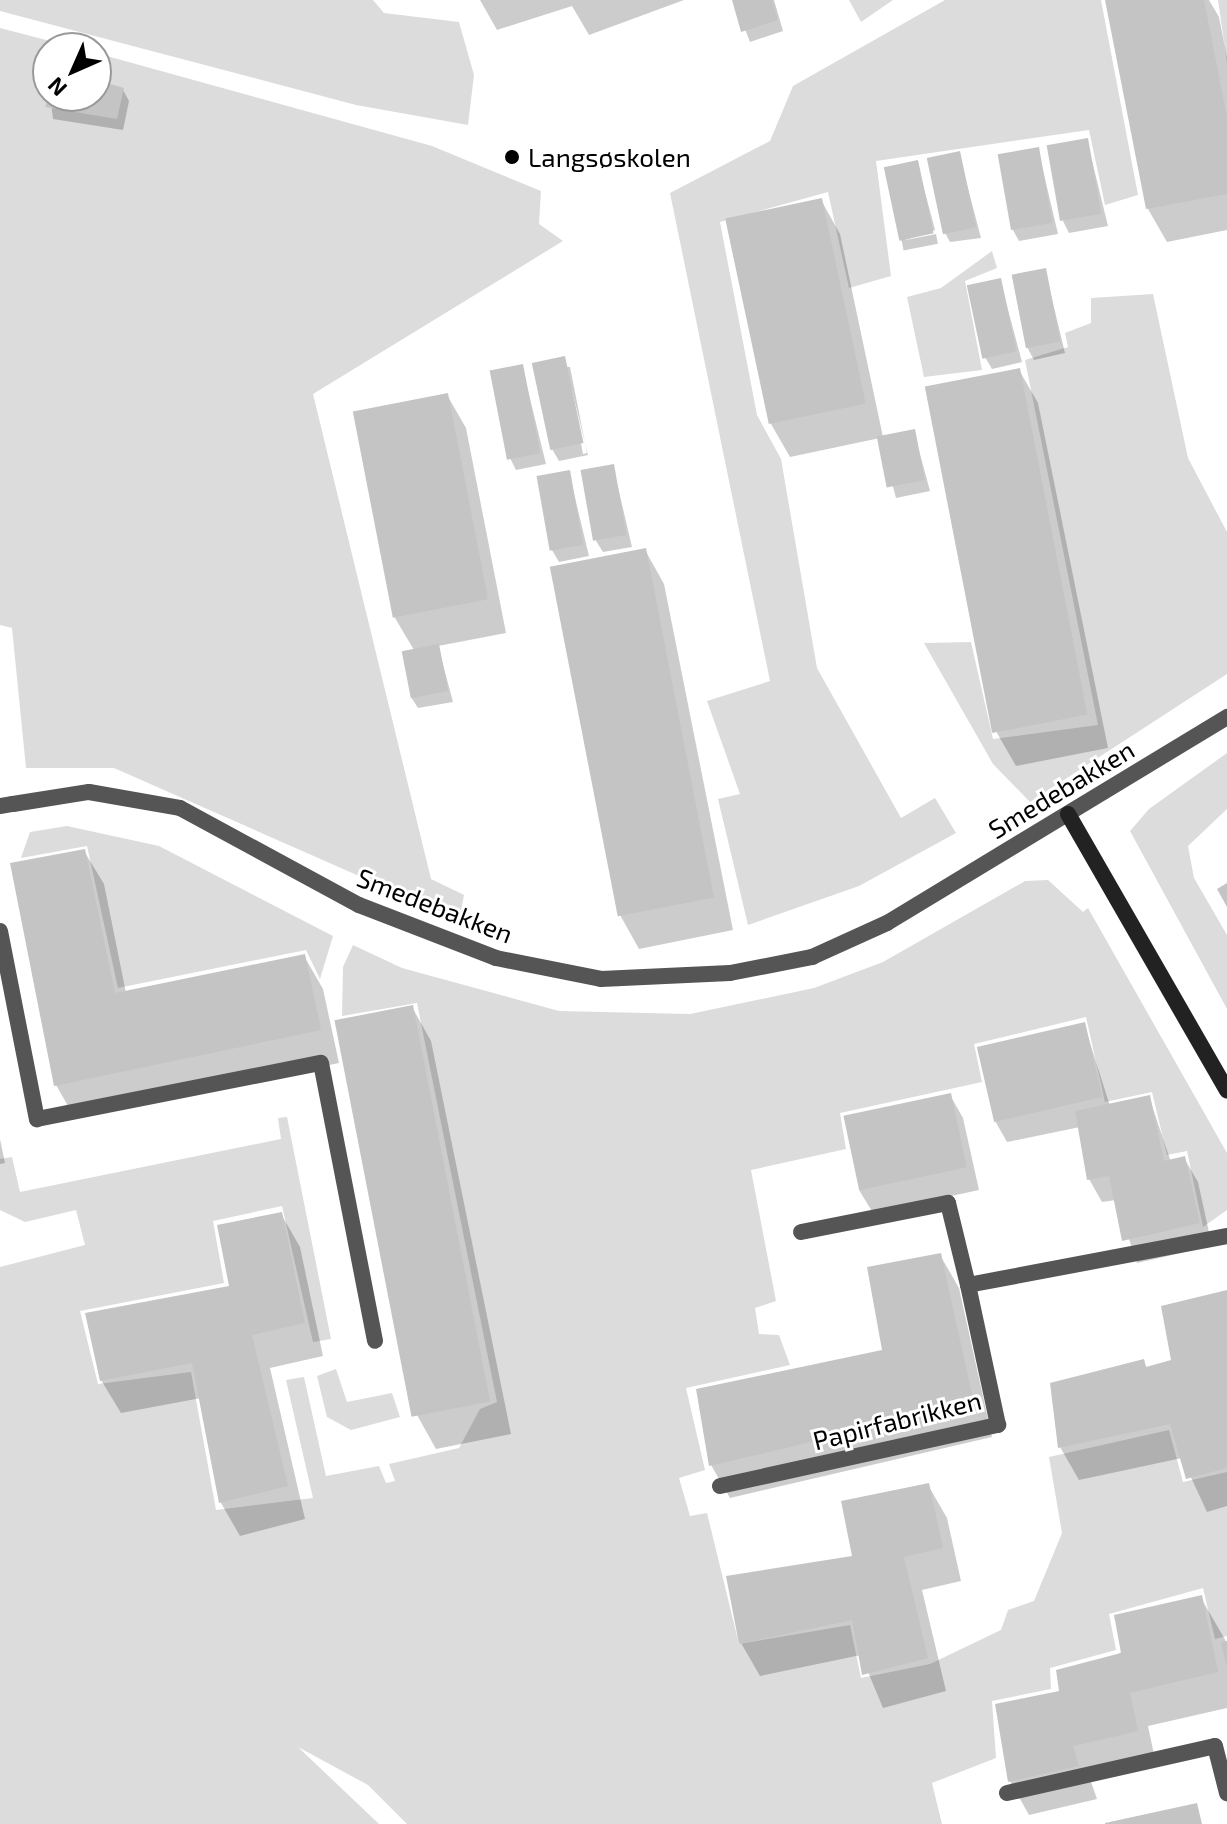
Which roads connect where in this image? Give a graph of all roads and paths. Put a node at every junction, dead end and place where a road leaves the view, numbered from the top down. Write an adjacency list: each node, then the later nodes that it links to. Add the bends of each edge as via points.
1 (1227, 717): 3 (street, Smedebakken)
2 (6, 805): 3 (street, Smedebakken, via 89,792 180,808 359,905 496,958 601,979 730,973 812,957 887,923)
3 (1068, 814): 5 (street)
4 (0, 931): 9 (street, via 37,1119 321,1063)
5 (1227, 1090)
6 (801, 1232): 8 (street, Papirfabrikken, via 948,1203)
7 (1227, 1236): 8 (street)
8 (968, 1285): 10 (street, Papirfabrikken, via 998,1425)
9 (375, 1341)
10 (720, 1486)
11 (1007, 1793): 12 (street, via 1215,1746)
12 (1227, 1793)

